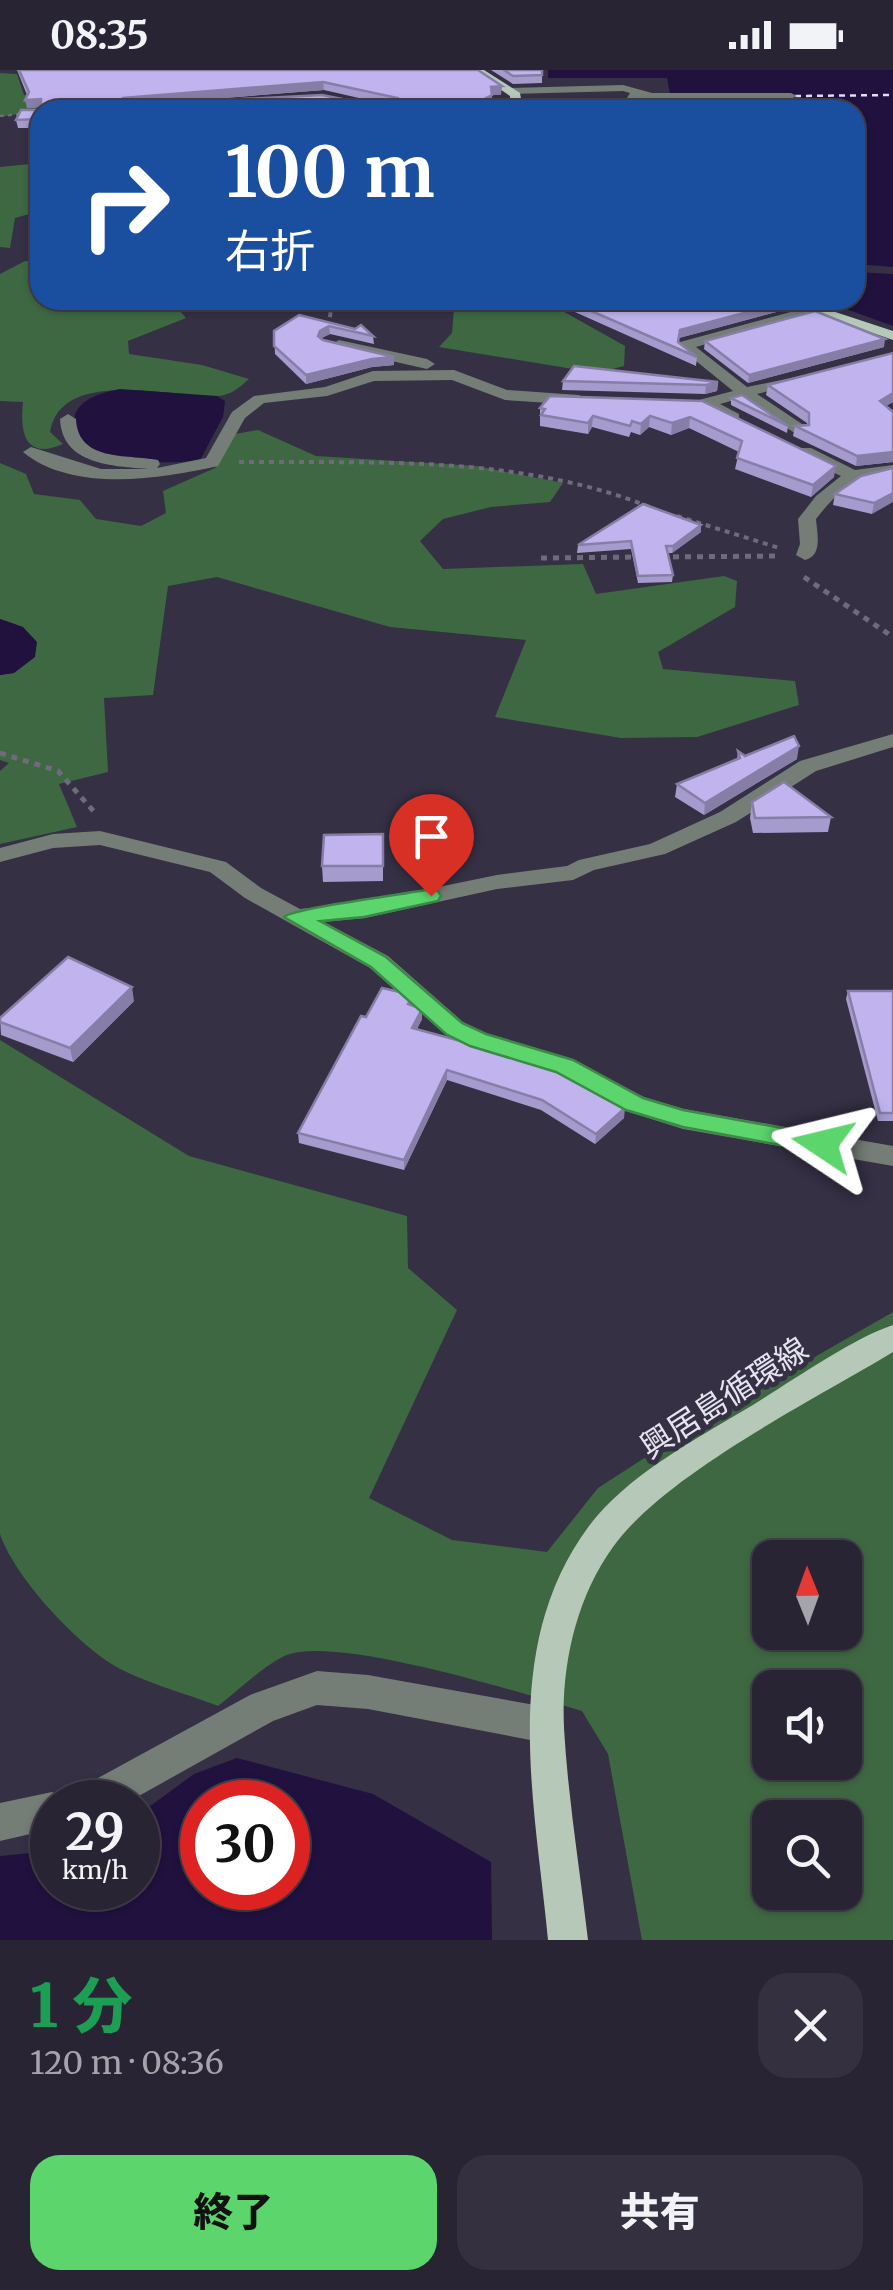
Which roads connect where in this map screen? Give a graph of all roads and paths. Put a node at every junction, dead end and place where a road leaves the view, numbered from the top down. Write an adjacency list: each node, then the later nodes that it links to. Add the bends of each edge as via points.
1 (477, 70): 3 (main road)
2 (509, 74): 3 (street)
3 (488, 80): 6 (main road)
4 (648, 96): 5 (street); 7 (street, via 623,88); 8 (street)
5 (791, 96)
6 (514, 100)
7 (523, 100)
8 (646, 100)
9 (21, 114): 10 (path)
10 (0, 116)
11 (814, 310): 12 (main road); 16 (street, via 685,345)
12 (893, 336)
13 (329, 342): 15 (street)
14 (819, 373): 16 (street)
15 (454, 375): 17 (street, via 504,395); 23 (street, via 373,376 327,391 260,398 238,415)
16 (745, 393): 19 (street); 26 (street)
17 (590, 400)
18 (686, 402): 19 (street)
19 (705, 403): 21 (street)
20 (68, 418): 24 (street, via 74,445 90,455)
21 (758, 429)
22 (30, 452): 24 (street, via 82,473 118,478)
23 (212, 462): 24 (street); 27 (path, via 548,474 622,492)
24 (187, 468)
25 (893, 470): 26 (street)
26 (853, 475): 29 (street, via 808,519)
27 (657, 510)
28 (675, 516): 29 (path)
29 (804, 556): 30 (path); 31 (path, via 793,566 797,572)
30 (541, 558)
31 (893, 637)
32 (893, 740): 36 (street, via 808,766 740,810 657,849 573,873)
33 (0, 753): 34 (path, via 58,770 98,816)
34 (100, 838): 35 (street); 36 (street, via 218,867)
35 (0, 855)
36 (295, 917): 37 (street, via 378,962 454,1028 564,1066 635,1104)
37 (893, 1156)
38 (893, 1337): 39 (main road, 興居島循環線, via 696,1455 602,1535 574,1582 552,1647)
39 (546, 1725): 40 (street, via 317,1688 263,1707); 43 (main road, 興居島循環線)
40 (132, 1780)
41 (30, 1816): 42 (street)
42 (0, 1822)
43 (568, 1940)

